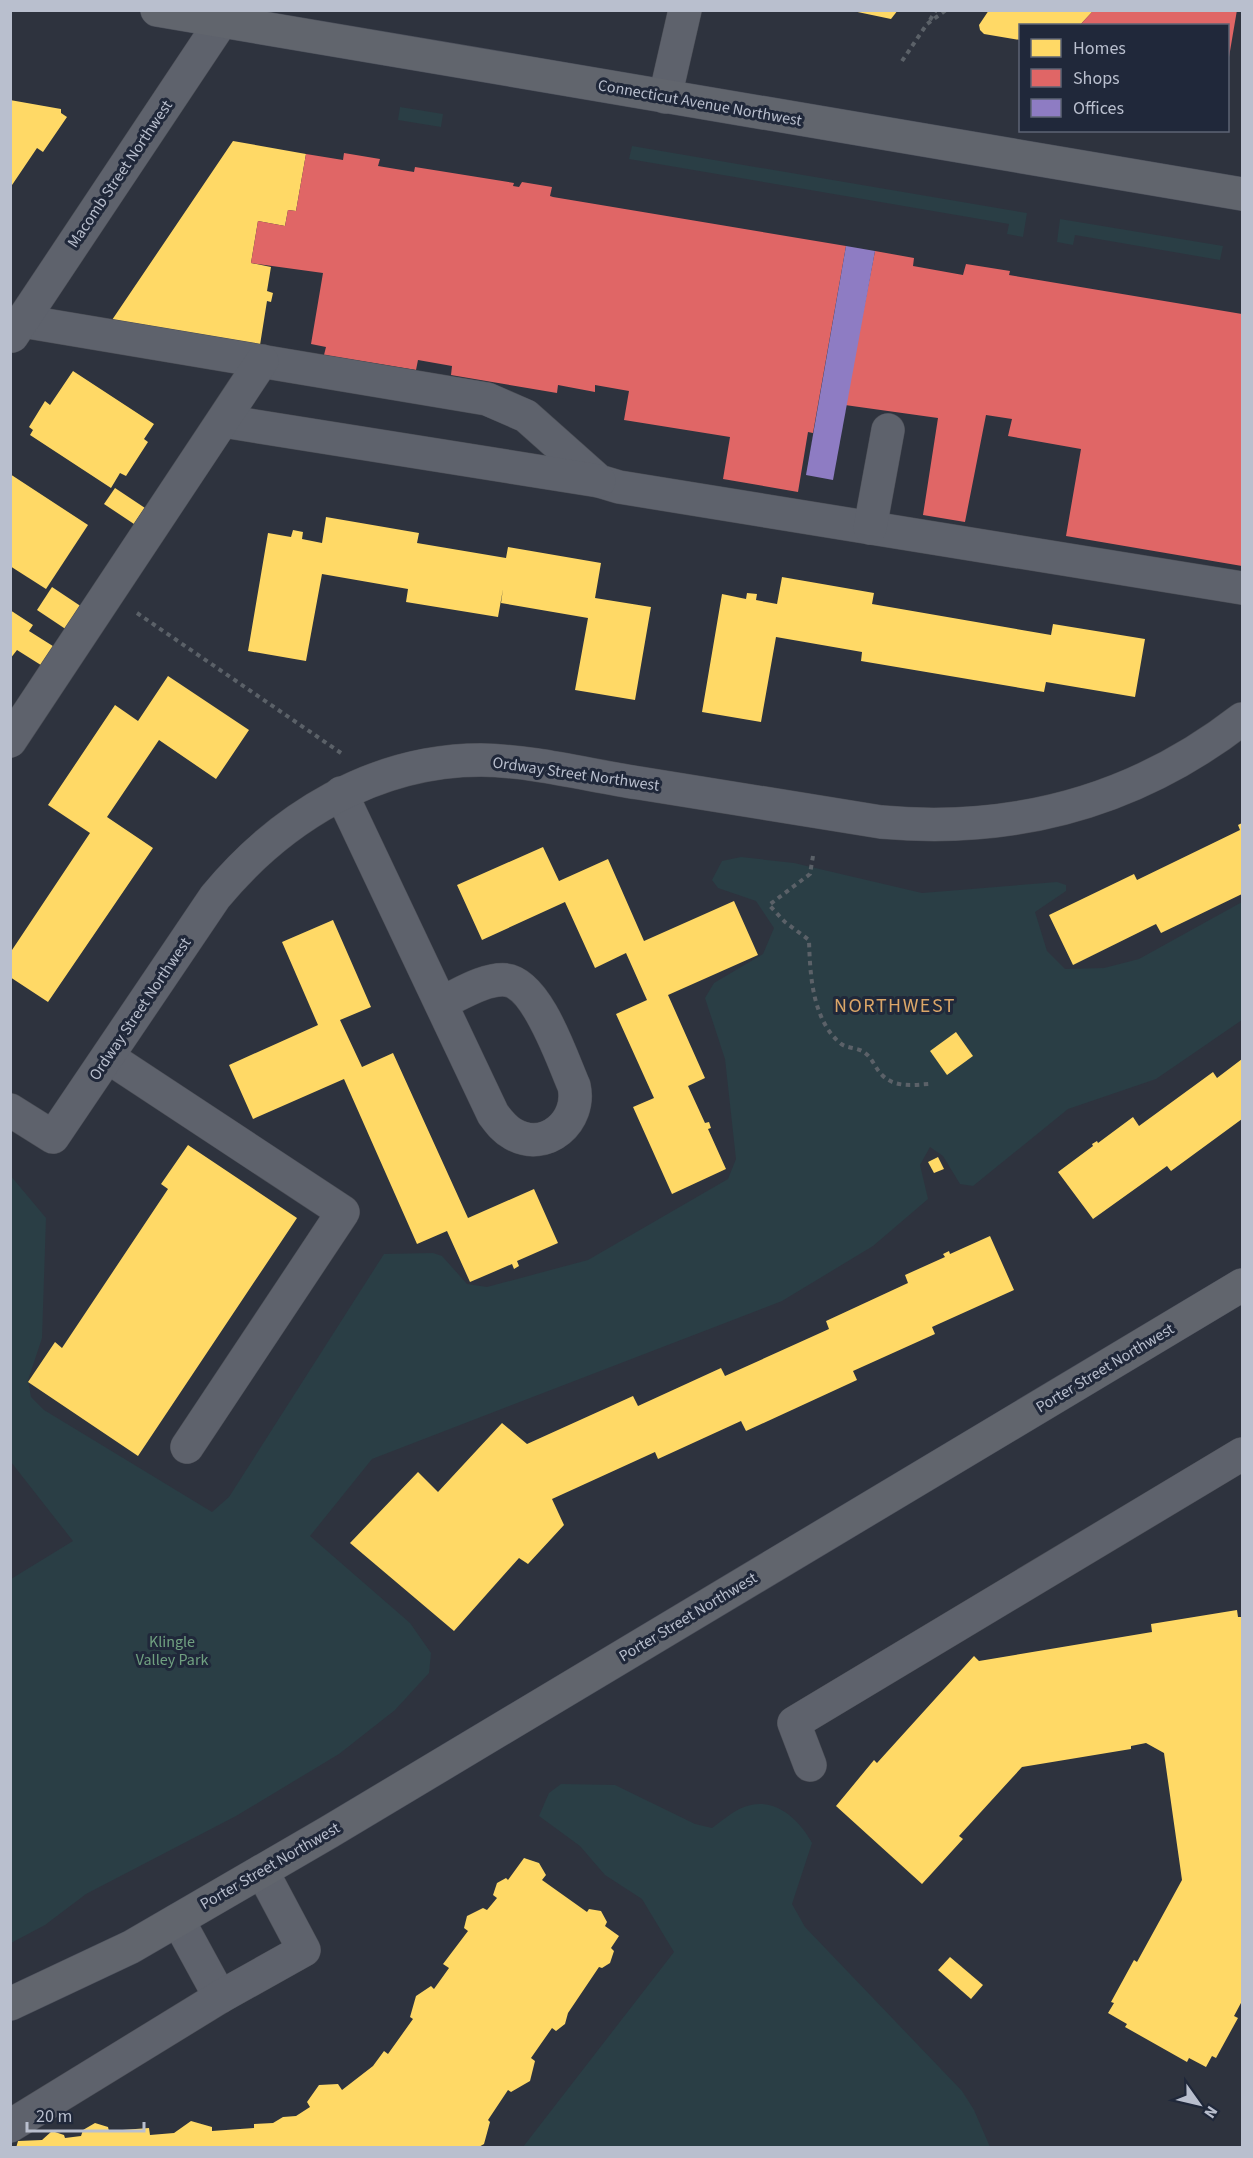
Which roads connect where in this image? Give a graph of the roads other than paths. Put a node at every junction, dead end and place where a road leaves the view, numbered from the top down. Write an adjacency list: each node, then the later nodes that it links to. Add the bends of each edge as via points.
1 (157, 10): 3 (main road, Connecticut Avenue Northwest)
2 (685, 10): 4 (street)
3 (225, 16): 4 (main road, Connecticut Avenue Northwest); 6 (street, Macomb Street Northwest)
4 (665, 97): 5 (main road, Connecticut Avenue Northwest)
5 (1242, 194)
6 (16, 329): 7 (street)
7 (262, 361): 8 (street); 10 (street, via 487,399 510,407 526,416)
8 (223, 421): 10 (street); 14 (street)
9 (888, 430): 11 (street)
10 (598, 481): 11 (street)
11 (870, 528): 12 (street)
12 (1242, 588)
13 (1242, 719): 15 (street, Ordway Street Northwest, via 1171,766 1099,799 1014,821 970,825 881,822 514,762 446,763 379,779)
14 (10, 741)
15 (341, 793): 16 (street); 17 (street, Ordway Street Northwest, via 288,825 237,870)
16 (441, 1003): 16 (street, via 502,1126 514,1135 533,1140 552,1135 566,1124 577,1099 574,1086 540,1009 520,986 506,980 489,982)
17 (108, 1057): 18 (street, Ordway Street Northwest, via 53,1137); 20 (street, via 343,1212)
18 (10, 1110)
19 (1242, 1285): 23 (main road, Porter Street Northwest)
20 (187, 1447)
21 (1242, 1454): 22 (street, via 794,1723)
22 (810, 1765)
23 (262, 1871): 24 (main road, Porter Street Northwest); 26 (street, via 304,1950)
24 (178, 1920): 25 (main road, Porter Street Northwest); 26 (street)
25 (131, 1947): 27 (main road, Porter Street Northwest); 28 (main road, Porter Street Northwest, via 55,2000)
26 (220, 1997): 29 (street)
27 (10, 2004)
28 (10, 2025)
29 (10, 2126)

